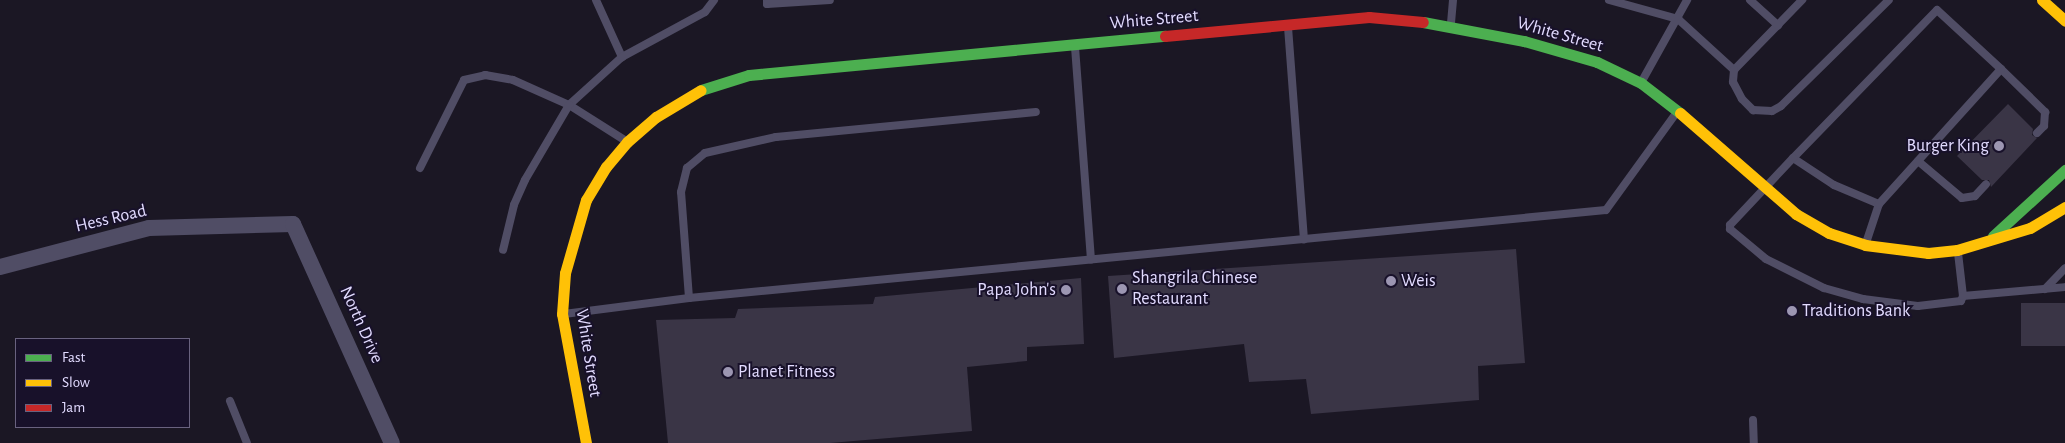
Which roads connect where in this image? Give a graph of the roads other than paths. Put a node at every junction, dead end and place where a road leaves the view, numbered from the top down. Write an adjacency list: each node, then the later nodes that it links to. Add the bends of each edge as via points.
1 (596, 0): 18 (lane)
2 (714, 0): 18 (lane, via 705,12)
3 (767, 0): 4 (lane, via 767,4)
4 (830, 0)
5 (1453, 0): 15 (lane)
6 (1609, 0): 12 (lane)
7 (1687, 0): 12 (lane)
8 (1750, 0): 16 (lane)
9 (1802, 0): 16 (lane)
10 (1889, 0): 20 (lane, via 1781,106 1772,111 1754,110 1742,99 1733,82)
11 (2042, 0): 13 (street)
12 (1678, 19): 20 (lane); 21 (lane)
13 (2065, 20)
14 (1288, 25): 15 (street, White Street, via 1369,17); 17 (street, White Street); 36 (lane)
15 (1450, 25): 21 (street, White Street, via 1524,41 1597,62)
16 (1778, 25): 20 (lane)
17 (1075, 45): 26 (street, White Street, via 749,75 719,82 685,97); 41 (lane)
18 (622, 57): 22 (lane)
19 (2001, 69): 25 (lane, via 2045,112 2044,126); 27 (lane, via 1937,10); 28 (lane)
20 (1734, 70)
21 (1641, 83): 23 (street, White Street)
22 (569, 105): 26 (lane); 29 (lane, via 514,80 485,75 464,80); 39 (lane, via 514,205)
23 (1678, 111): 32 (street, White Street); 36 (lane, via 1606,210)
24 (1036, 112): 47 (lane, via 776,137 705,153 687,168 681,192)
25 (2038, 133)
26 (626, 142): 48 (street, White Street, via 586,200 565,273)
27 (1794, 158): 32 (lane); 33 (lane, via 1834,185)
28 (1918, 161): 31 (lane, via 1962,198 1976,196); 33 (lane)
29 (420, 168)
30 (2065, 170): 37 (street, White Street)
31 (1986, 184)
32 (1765, 188): 38 (street, White Street, via 1812,223); 46 (lane, via 1730,225 1730,230 1766,259 1824,288 1863,299 1918,306 1961,300)
33 (1879, 204): 38 (lane)
34 (2065, 207): 37 (street, White Street, via 2030,228)
35 (294, 224): 42 (street, Hess Road, via 149,228); 52 (street, North Drive)
36 (1304, 239): 41 (lane)
37 (1987, 241): 40 (street, White Street)
38 (1865, 245): 40 (street, White Street, via 1928,253)
39 (503, 250)
40 (1957, 250): 46 (lane)
41 (1091, 260): 47 (lane)
42 (0, 267)
43 (2065, 268): 45 (lane)
44 (2065, 287): 45 (lane)
45 (2045, 290): 46 (lane)
46 (1963, 296)
47 (689, 298): 48 (lane)
48 (562, 314): 53 (street, White Street)
49 (230, 401): 51 (lane)
50 (1753, 420): 54 (lane)
51 (247, 443)
52 (392, 443)
53 (586, 443)
54 (1754, 443)

